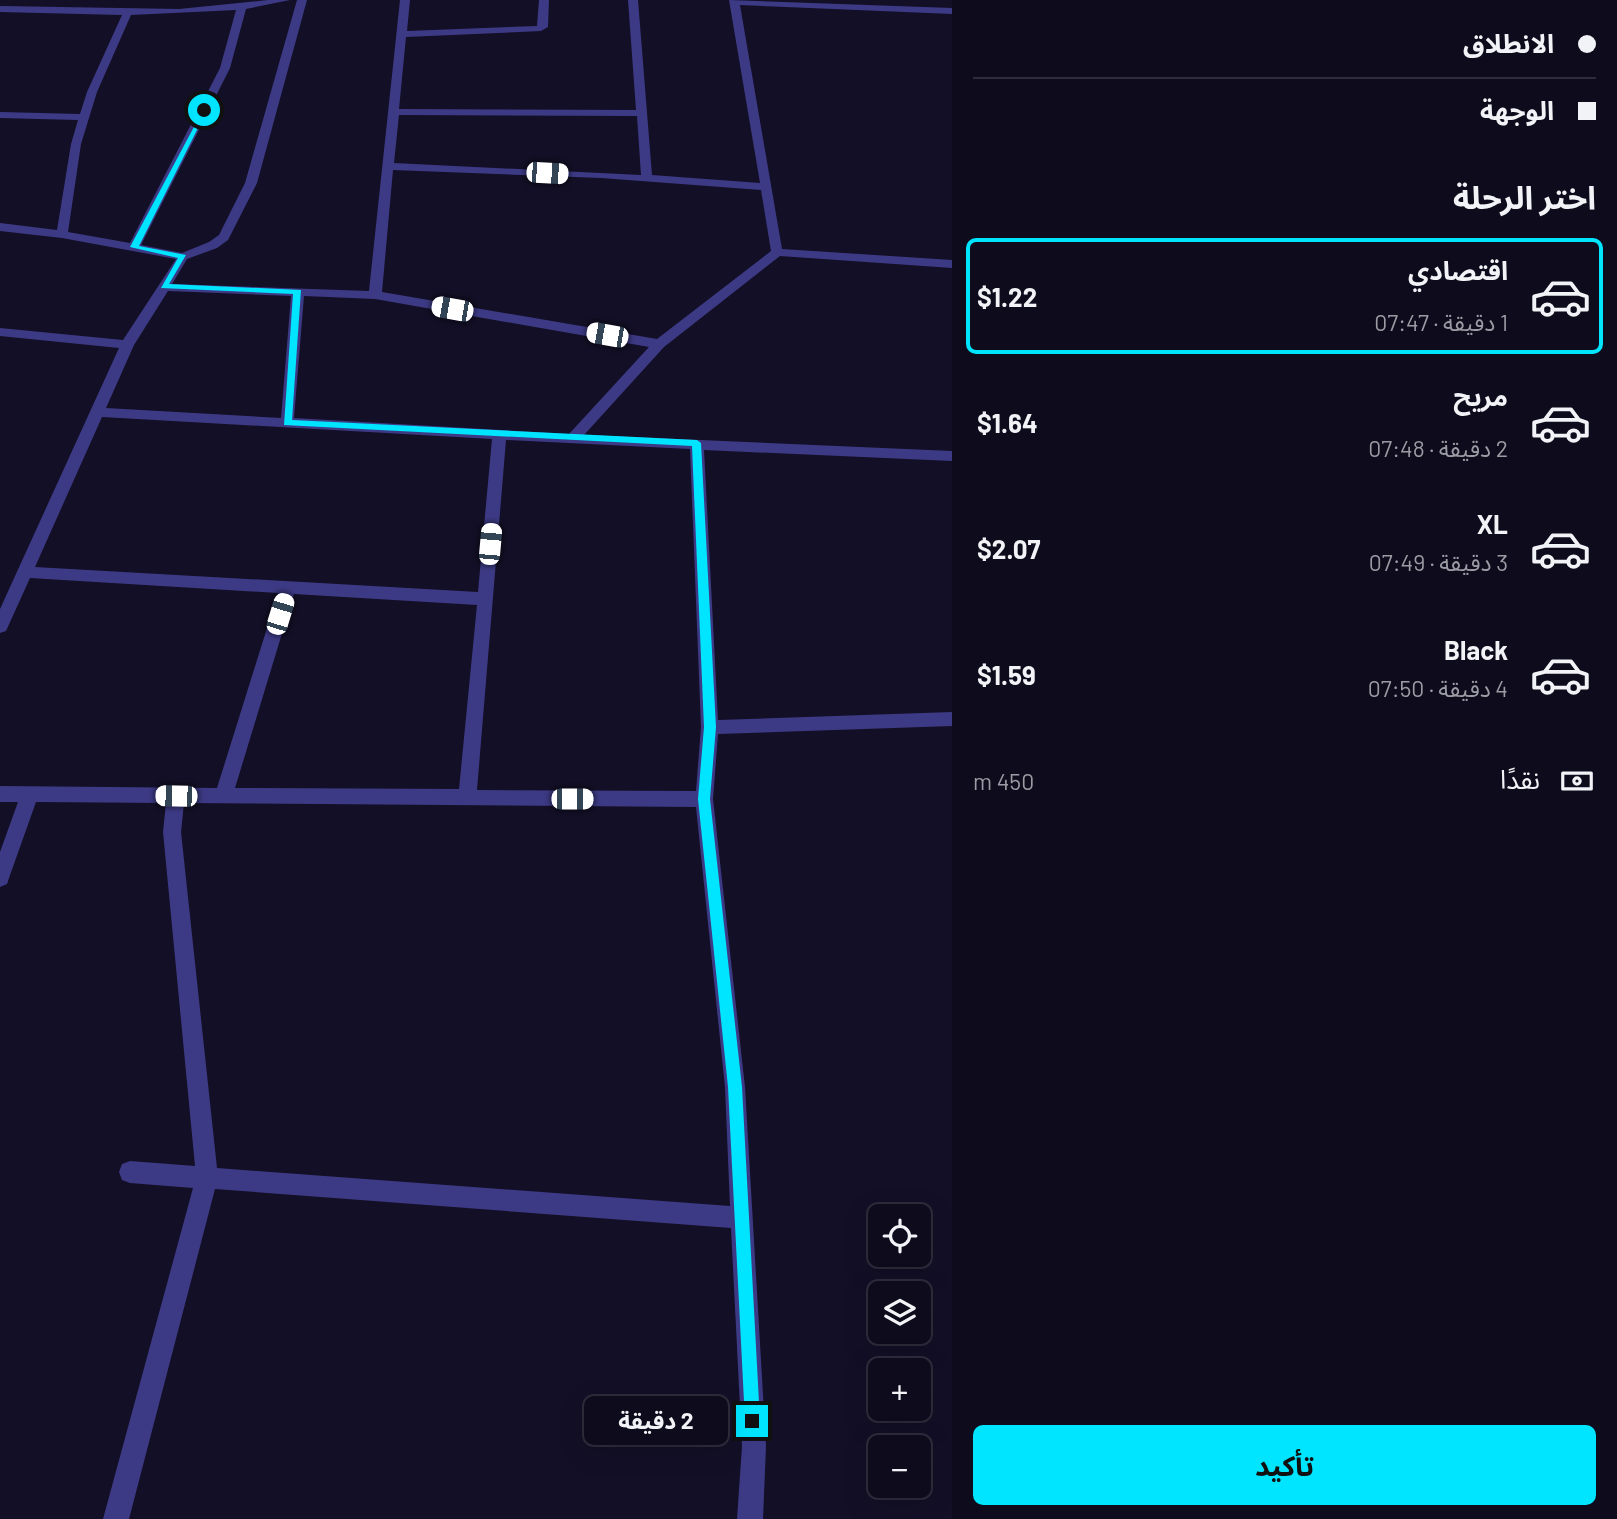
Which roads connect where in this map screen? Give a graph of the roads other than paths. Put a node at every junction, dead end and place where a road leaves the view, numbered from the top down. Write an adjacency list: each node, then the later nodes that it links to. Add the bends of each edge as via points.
1 (60, 0): 10 (street)
2 (285, 0): 8 (street)
3 (302, 0): 25 (street, via 251,183 224,237)
4 (405, 0): 13 (street)
5 (544, 0): 13 (street, via 543,27 538,29)
6 (633, 0): 15 (street)
7 (734, 1): 12 (street); 20 (street)
8 (242, 7): 11 (street); 23 (street, via 225,68)
9 (0, 9): 10 (street)
10 (55, 10): 11 (street)
11 (128, 11): 17 (street)
12 (952, 11)
13 (402, 34): 14 (street)
14 (394, 112): 15 (street); 18 (street)
15 (642, 113): 19 (street)
16 (0, 115): 17 (street)
17 (85, 117): 22 (street, via 76,144)
18 (388, 166): 19 (street); 29 (street)
19 (647, 179): 20 (street)
20 (766, 187): 24 (street)
21 (0, 227): 22 (street)
22 (62, 234): 23 (street)
23 (134, 247): 25 (street)
24 (777, 252): 26 (street); 31 (street)
25 (183, 257): 27 (street)
26 (952, 264)
27 (164, 287): 28 (street); 32 (street)
28 (298, 292): 29 (street); 34 (street)
29 (375, 295): 31 (street)
30 (0, 332): 32 (street)
31 (659, 344): 36 (street)
32 (127, 345): 33 (street)
33 (97, 412): 34 (street); 39 (street)
34 (287, 423): 35 (street)
35 (500, 435): 36 (street); 41 (street)
36 (572, 439): 37 (street)
37 (697, 443): 38 (street); 44 (street)
38 (952, 456)
39 (25, 572): 40 (street); 42 (street)
40 (288, 587): 41 (street); 48 (street)
41 (485, 599): 49 (street)
42 (0, 627)
43 (952, 719): 44 (street)
44 (710, 727): 50 (street)
45 (0, 794): 46 (street)
46 (29, 795): 47 (street); 51 (street)
47 (176, 796): 48 (street); 53 (street, via 172,832)
48 (223, 797): 49 (street)
49 (467, 799): 50 (street)
50 (704, 799): 54 (street, via 735,1087)
51 (0, 878)
52 (130, 1172): 53 (street)
53 (207, 1178): 54 (street); 55 (street)
54 (742, 1219): 56 (street, via 754,1446)
55 (116, 1519)
56 (750, 1519)

